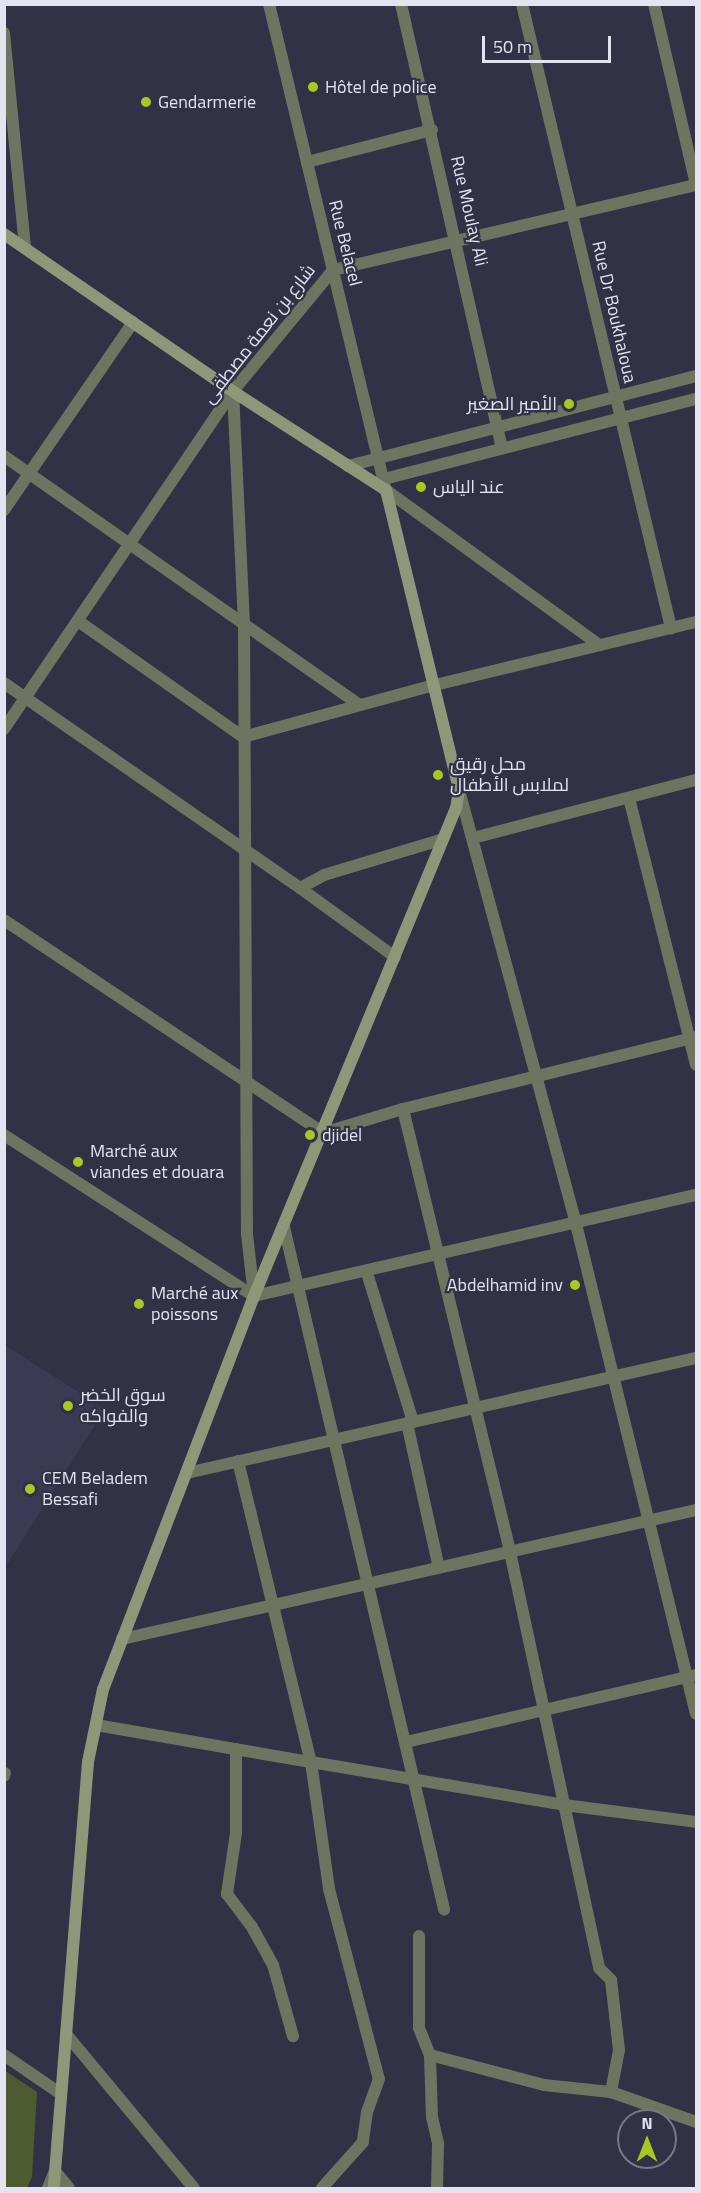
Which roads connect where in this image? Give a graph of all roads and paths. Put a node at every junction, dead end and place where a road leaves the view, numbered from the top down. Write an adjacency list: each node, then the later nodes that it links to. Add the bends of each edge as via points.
1 (269, 4): 7 (street, Rue Belacel)
2 (401, 4): 6 (street, Rue Moulay Ali)
3 (522, 4): 9 (street, Rue Dr Boukhaloua)
4 (654, 4): 8 (street)
5 (4, 33): 12 (street)
6 (432, 130): 7 (street); 11 (street, Rue Moulay Ali)
7 (307, 162): 13 (street, Rue Belacel)
8 (696, 184): 9 (street, شارع بن نعمة مصطفى)
9 (572, 214): 11 (street, شارع بن نعمة مصطفى); 17 (street, Rue Dr Boukhaloua)
10 (4, 234): 12 (main road)
11 (458, 240): 13 (street, شارع بن نعمة مصطفى); 20 (street, Rue Moulay Ali)
12 (25, 248): 14 (main road)
13 (333, 270): 16 (street, شارع بن نعمة مصطفى); 23 (street, Rue Belacel)
14 (132, 322): 16 (main road); 25 (street)
15 (696, 376): 17 (street)
16 (233, 391): 24 (main road); 28 (street, شارع بن نعمة مصطفى); 31 (street)
17 (616, 396): 19 (street, Rue Dr Boukhaloua); 20 (street)
18 (696, 399): 19 (street)
19 (621, 418): 21 (street); 32 (street, Rue Dr Boukhaloua)
20 (497, 426): 21 (street, Rue Moulay Ali); 23 (street)
21 (502, 448): 26 (street)
22 (4, 456): 25 (street)
23 (378, 457): 24 (street); 26 (street, Rue Belacel)
24 (348, 466): 26 (main road)
25 (29, 474): 27 (street); 28 (street)
26 (385, 485): 33 (street); 35 (main road)
27 (4, 510)
28 (131, 542): 29 (street, شارع بن نعمة مصطفى); 31 (street)
29 (78, 621): 36 (street, شارع بن نعمة مصطفى); 39 (street)
30 (696, 622): 32 (street)
31 (244, 623): 37 (street); 39 (street)
32 (671, 628): 33 (street)
33 (598, 644): 35 (street)
34 (4, 683): 36 (street)
35 (435, 685): 37 (street); 41 (main road)
36 (25, 698): 38 (street, شارع بن نعمة مصطفى); 45 (street)
37 (360, 705): 39 (street)
38 (4, 729)
39 (243, 737): 45 (street)
40 (696, 780): 42 (street)
41 (459, 790): 43 (street); 44 (main road)
42 (629, 798): 43 (street); 49 (street)
43 (473, 838): 51 (street)
44 (443, 839): 46 (street, via 324,875); 48 (main road)
45 (243, 848): 46 (street); 52 (street)
46 (300, 888): 48 (street)
47 (4, 920): 52 (street)
48 (395, 957): 54 (main road)
49 (693, 1038): 50 (street); 51 (street)
50 (696, 1065)
51 (538, 1076): 53 (street); 57 (street)
52 (245, 1081): 54 (street); 62 (street, via 247,1234)
53 (403, 1109): 54 (street); 59 (street)
54 (323, 1133): 58 (main road)
55 (4, 1135): 62 (street)
56 (696, 1196): 57 (street)
57 (576, 1224): 59 (street); 64 (street)
58 (284, 1227): 61 (street); 62 (main road)
59 (438, 1257): 60 (street); 65 (street)
60 (367, 1273): 61 (street); 66 (street)
61 (299, 1288): 62 (street); 67 (street)
62 (254, 1296): 69 (main road)
63 (696, 1358): 64 (street)
64 (615, 1376): 65 (street); 71 (street)
65 (475, 1408): 66 (street); 72 (street)
66 (410, 1422): 67 (street); 73 (street)
67 (335, 1439): 68 (street); 74 (street)
68 (238, 1461): 69 (street); 75 (street)
69 (187, 1473): 76 (main road)
70 (696, 1510): 71 (street)
71 (651, 1520): 72 (street); 77 (street)
72 (510, 1552): 73 (street); 78 (street)
73 (439, 1568): 74 (street)
74 (369, 1584): 75 (street); 81 (street)
75 (273, 1606): 76 (street); 83 (street)
76 (122, 1639): 80 (main road, via 103,1689)
77 (692, 1676): 78 (street); 79 (street)
78 (544, 1710): 81 (street); 85 (street)
79 (696, 1714)
80 (96, 1725): 82 (street); 89 (main road, via 88,1762)
81 (406, 1742): 84 (street)
82 (236, 1749): 83 (street); 90 (street, via 236,1833 227,1894 252,1927 273,1965)
83 (311, 1762): 84 (street); 101 (street, via 329,1889 379,2079 367,2112 363,2142)
84 (414, 1780): 85 (street); 87 (street)
85 (564, 1805): 86 (street); 93 (street, via 599,1968 611,1980 619,2050)
86 (696, 1822)
87 (444, 1909)
88 (419, 1936): 92 (street, via 419,2028)
89 (66, 2034): 94 (main road); 100 (street)
90 (293, 2036)
91 (4, 2055): 94 (street)
92 (430, 2055): 93 (street, via 544,2085); 102 (street, via 432,2117 438,2144)
93 (611, 2092): 95 (street)
94 (61, 2094): 96 (main road)
95 (696, 2122)
96 (55, 2172): 97 (street); 98 (main road); 99 (street)
97 (48, 2188)
98 (54, 2188)
99 (69, 2188)
100 (194, 2188)
101 (322, 2188)
102 (437, 2188)

